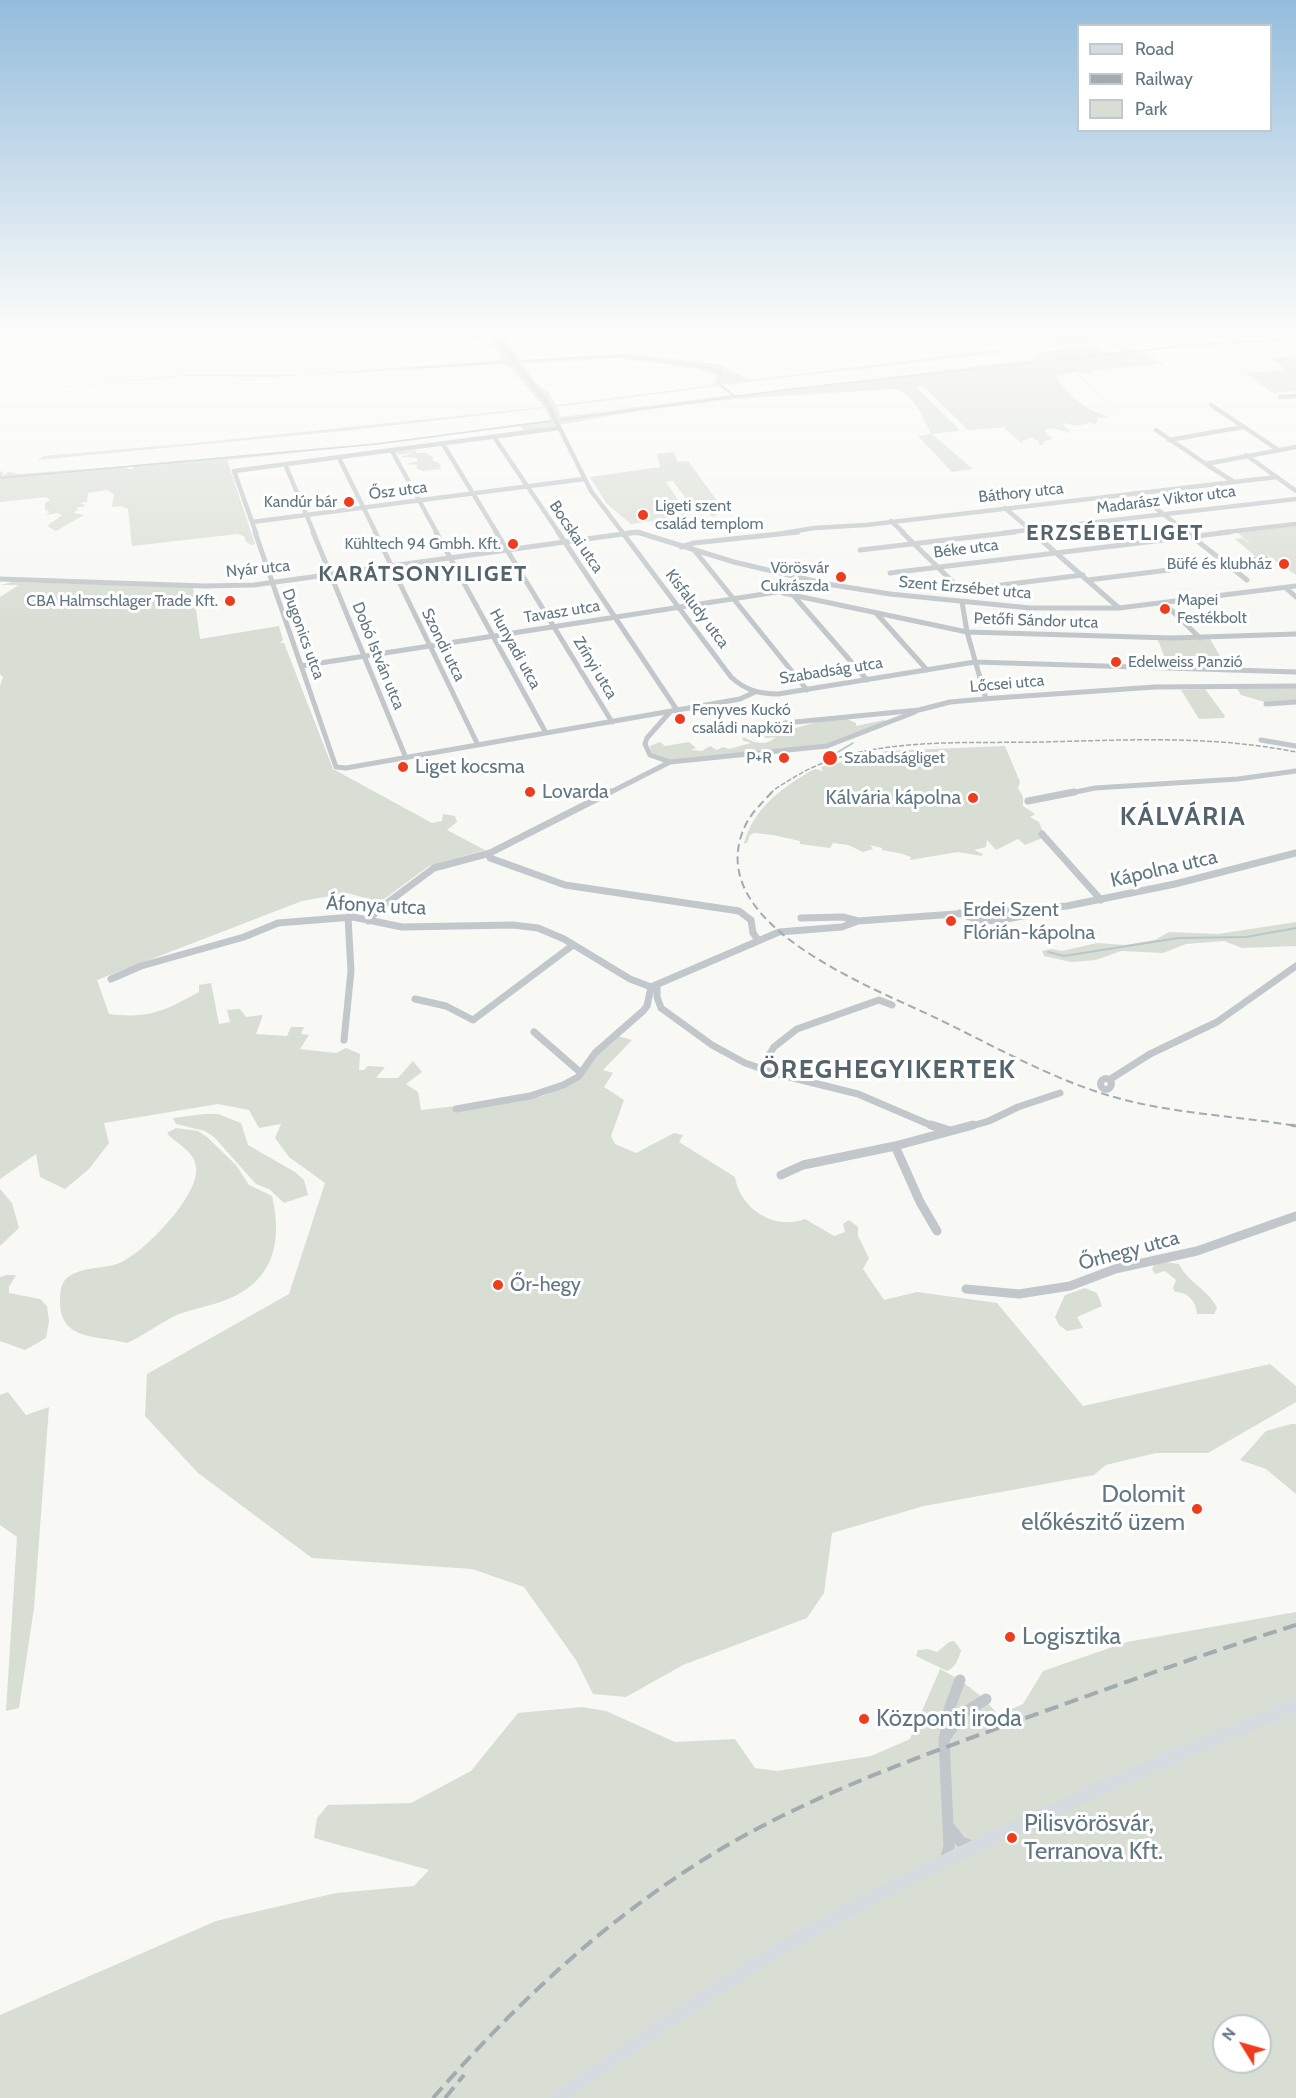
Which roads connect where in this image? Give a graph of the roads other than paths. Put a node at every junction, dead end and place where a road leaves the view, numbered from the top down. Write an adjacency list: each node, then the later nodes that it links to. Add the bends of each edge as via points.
1 (1243, 427): 5 (street); 8 (street)
2 (559, 428): 4 (street); 15 (street)
3 (1156, 430): 5 (street)
4 (494, 437): 6 (street); 17 (street, Bocskai utca)
5 (1169, 440): 13 (street)
6 (443, 444): 9 (street); 20 (street, Zrínyi utca)
7 (1296, 447): 8 (street)
8 (1277, 449): 10 (street)
9 (392, 451): 11 (street); 22 (street, Hunyadi utca)
10 (1246, 455): 13 (street); 14 (street)
11 (339, 458): 12 (street); 23 (street, Szondi utca)
12 (285, 464): 26 (street, Dobó István utca); 28 (street, Dugonics utca, via 234,471)
13 (1206, 464): 16 (street)
14 (1277, 477): 16 (street, Báthory utca); 18 (street)
15 (584, 480): 17 (street, Ősz utca); 32 (street)
16 (1234, 482): 19 (street, Báthory utca)
17 (527, 486): 20 (street, Ősz utca); 34 (street, Bocskai utca)
18 (1296, 491)
19 (1136, 493): 24 (street, Báthory utca); 25 (street)
20 (473, 494): 22 (street, Ősz utca); 37 (street, Zrínyi utca)
21 (1296, 499): 25 (street, Madarász Viktor utca)
22 (419, 501): 23 (street, Ősz utca); 41 (street, Hunyadi utca)
23 (363, 508): 26 (street, Ősz utca); 44 (street, Szondi utca)
24 (1005, 508): 27 (street, Báthory utca); 30 (street)
25 (1162, 514): 30 (street, Madarász Viktor utca); 33 (street)
26 (306, 515): 28 (street, Ősz utca); 47 (street, Dobó István utca)
27 (891, 521): 35 (street); 36 (street, Báthory utca, via 761,534)
28 (252, 522): 52 (street, Dugonics utca)
29 (1296, 524): 33 (street, Béke utca)
30 (1030, 530): 35 (street, Madarász Viktor utca); 40 (street)
31 (639, 532): 32 (street, Nyár utca); 36 (street, Szent Erzsébet utca)
32 (624, 533): 34 (street, Nyár utca); 62 (street, Kisfaludy utca)
33 (1190, 536): 40 (street, Béke utca); 43 (street)
34 (563, 542): 37 (street, Nyár utca); 65 (street, Bocskai utca)
35 (913, 543): 38 (street, Madarász Viktor utca); 45 (street)
36 (681, 547): 39 (street, Szent Erzsébet utca)
37 (507, 550): 41 (street, Nyár utca); 66 (street, Zrínyi utca)
38 (860, 550)
39 (695, 551): 53 (street, Szent Erzsébet utca); 59 (street)
40 (1055, 552): 45 (street, Béke utca); 48 (street)
41 (449, 558): 44 (street, Nyár utca); 69 (street, Hunyadi utca)
42 (1266, 558): 43 (street)
43 (1225, 563): 50 (street); 51 (street)
44 (390, 566): 47 (street, Nyár utca); 71 (street, Szondi utca)
45 (937, 566): 46 (street, Béke utca); 48 (street, via 963,590)
46 (890, 573)
47 (330, 574): 52 (street, Nyár utca); 72 (street, Dobó István utca)
48 (1083, 575): 50 (street)
49 (0, 579): 52 (street, Nyár utca, via 205,586)
50 (1088, 580): 63 (street)
51 (1247, 580)
52 (271, 583): 74 (street, Dugonics utca)
53 (827, 584): 56 (street, Tavasz utca); 60 (street, Szent Erzsébet utca)
54 (1296, 586): 55 (street, Szent Erzsébet utca)
55 (1286, 588): 58 (street); 61 (street, Szent Erzsébet utca)
56 (778, 592): 57 (street, Petőfi Sándor utca); 59 (street, Tavasz utca)
57 (794, 596): 64 (street, Petőfi Sándor utca); 77 (street)
58 (1296, 597)
59 (733, 599): 62 (street, Tavasz utca); 79 (street)
60 (962, 602): 63 (street, Szent Erzsébet utca, via 1059,609); 67 (street)
61 (1165, 604): 63 (street, Szent Erzsébet utca); 70 (street)
62 (679, 607): 65 (street, Tavasz utca); 80 (street, Kisfaludy utca, via 734,681)
63 (1119, 608)
64 (875, 613): 67 (street, Petőfi Sándor utca); 75 (street)
65 (615, 617): 66 (street, Tavasz utca); 85 (street, Bocskai utca)
66 (554, 627): 69 (street, Tavasz utca); 86 (street, Zrínyi utca)
67 (967, 632): 70 (street, Petőfi Sándor utca); 73 (street)
68 (1296, 634): 70 (street, Petőfi Sándor utca)
69 (492, 636): 71 (street, Tavasz utca); 88 (street, Hunyadi utca)
70 (1200, 638)
71 (429, 646): 72 (street, Tavasz utca); 90 (street, Szondi utca)
72 (363, 656): 74 (street, Tavasz utca); 92 (street, Dobó István utca)
73 (975, 662): 75 (street, Szabadság utca); 76 (street, Szabadság utca); 81 (street)
74 (300, 666): 94 (street, Dugonics utca, via 336,767)
75 (927, 670): 77 (street, Szabadság utca)
76 (1296, 672)
77 (867, 680): 79 (street, Szabadság utca)
78 (1296, 686): 81 (street, Lőcsei utca, via 1155,687)
79 (807, 690): 80 (street, Szabadság utca)
80 (755, 692): 85 (street, Szabadság utca, via 740,699)
81 (986, 699): 84 (street, Lőcsei utca)
82 (1296, 702): 83 (street)
83 (1266, 704)
84 (919, 710): 87 (street, Lőcsei utca); 93 (street, via 827,746)
85 (674, 711): 86 (street, Szabadság utca); 93 (street, via 645,744 650,755)
86 (612, 722): 88 (street, Szabadság utca)
87 (785, 723)
88 (546, 734): 90 (street, Szabadság utca)
89 (1261, 740): 91 (street)
90 (478, 745): 92 (street, Szabadság utca)
91 (1296, 746)
92 (406, 758): 94 (street, Szabadság utca)
93 (670, 762): 98 (street)
94 (340, 769)
95 (1296, 771): 96 (street, via 1238,779 1095,788)
96 (1028, 801)
97 (1042, 834): 100 (street)
98 (490, 853): 107 (street, via 434,868); 109 (street, via 490,858 565,885 739,911 751,920)
99 (1296, 853): 100 (street, Kápolna utca)
100 (1101, 900): 103 (street, Kápolna utca)
101 (986, 911): 102 (street); 103 (street); 106 (street)
102 (960, 913): 106 (street, via 972,919); 108 (street)
103 (1008, 914): 106 (street)
104 (348, 917): 107 (street, Áfonya utca); 112 (street, Áfonya utca, via 278,923); 117 (street, via 351,971)
105 (801, 918): 108 (street)
106 (990, 920)
107 (368, 921): 110 (street, Áfonya utca, via 402,927 528,926)
108 (858, 921): 109 (street, via 842,927 795,929)
109 (758, 940): 113 (street)
110 (573, 945): 113 (street, Áfonya utca, via 630,979); 114 (street, via 473,1020 446,1006)
111 (1296, 966): 120 (street, via 1217,1022 1149,1054)
112 (111, 979)
113 (654, 986): 118 (street, via 661,1008 727,1055); 119 (street, via 647,1006 595,1053)
114 (415, 999)
115 (892, 1005): 118 (street, via 879,1000 797,1029 774,1047)
116 (534, 1032): 119 (street)
117 (344, 1040)
118 (760, 1068): 123 (street, via 856,1093)
119 (581, 1073): 122 (street, via 543,1093)
120 (1109, 1080)
121 (1060, 1094): 123 (street, via 1017,1107 989,1122)
122 (456, 1109)
123 (950, 1131): 124 (street)
124 (895, 1146): 125 (street, via 803,1166); 127 (street)
125 (781, 1175)
126 (1296, 1216): 128 (street, Őrhegy utca, via 1197,1251 1115,1269 1070,1286 1019,1294)
127 (937, 1231)
128 (966, 1289)
129 (960, 1680): 132 (street)
130 (986, 1699): 132 (street, via 962,1714)
131 (1296, 1705): 134 (main road, via 1139,1770)
132 (944, 1739): 133 (street)
133 (949, 1827): 134 (street, via 956,1838); 135 (street)
134 (974, 1846): 135 (main road)
135 (945, 1860): 136 (main road, via 738,1974)
136 (557, 2098)

